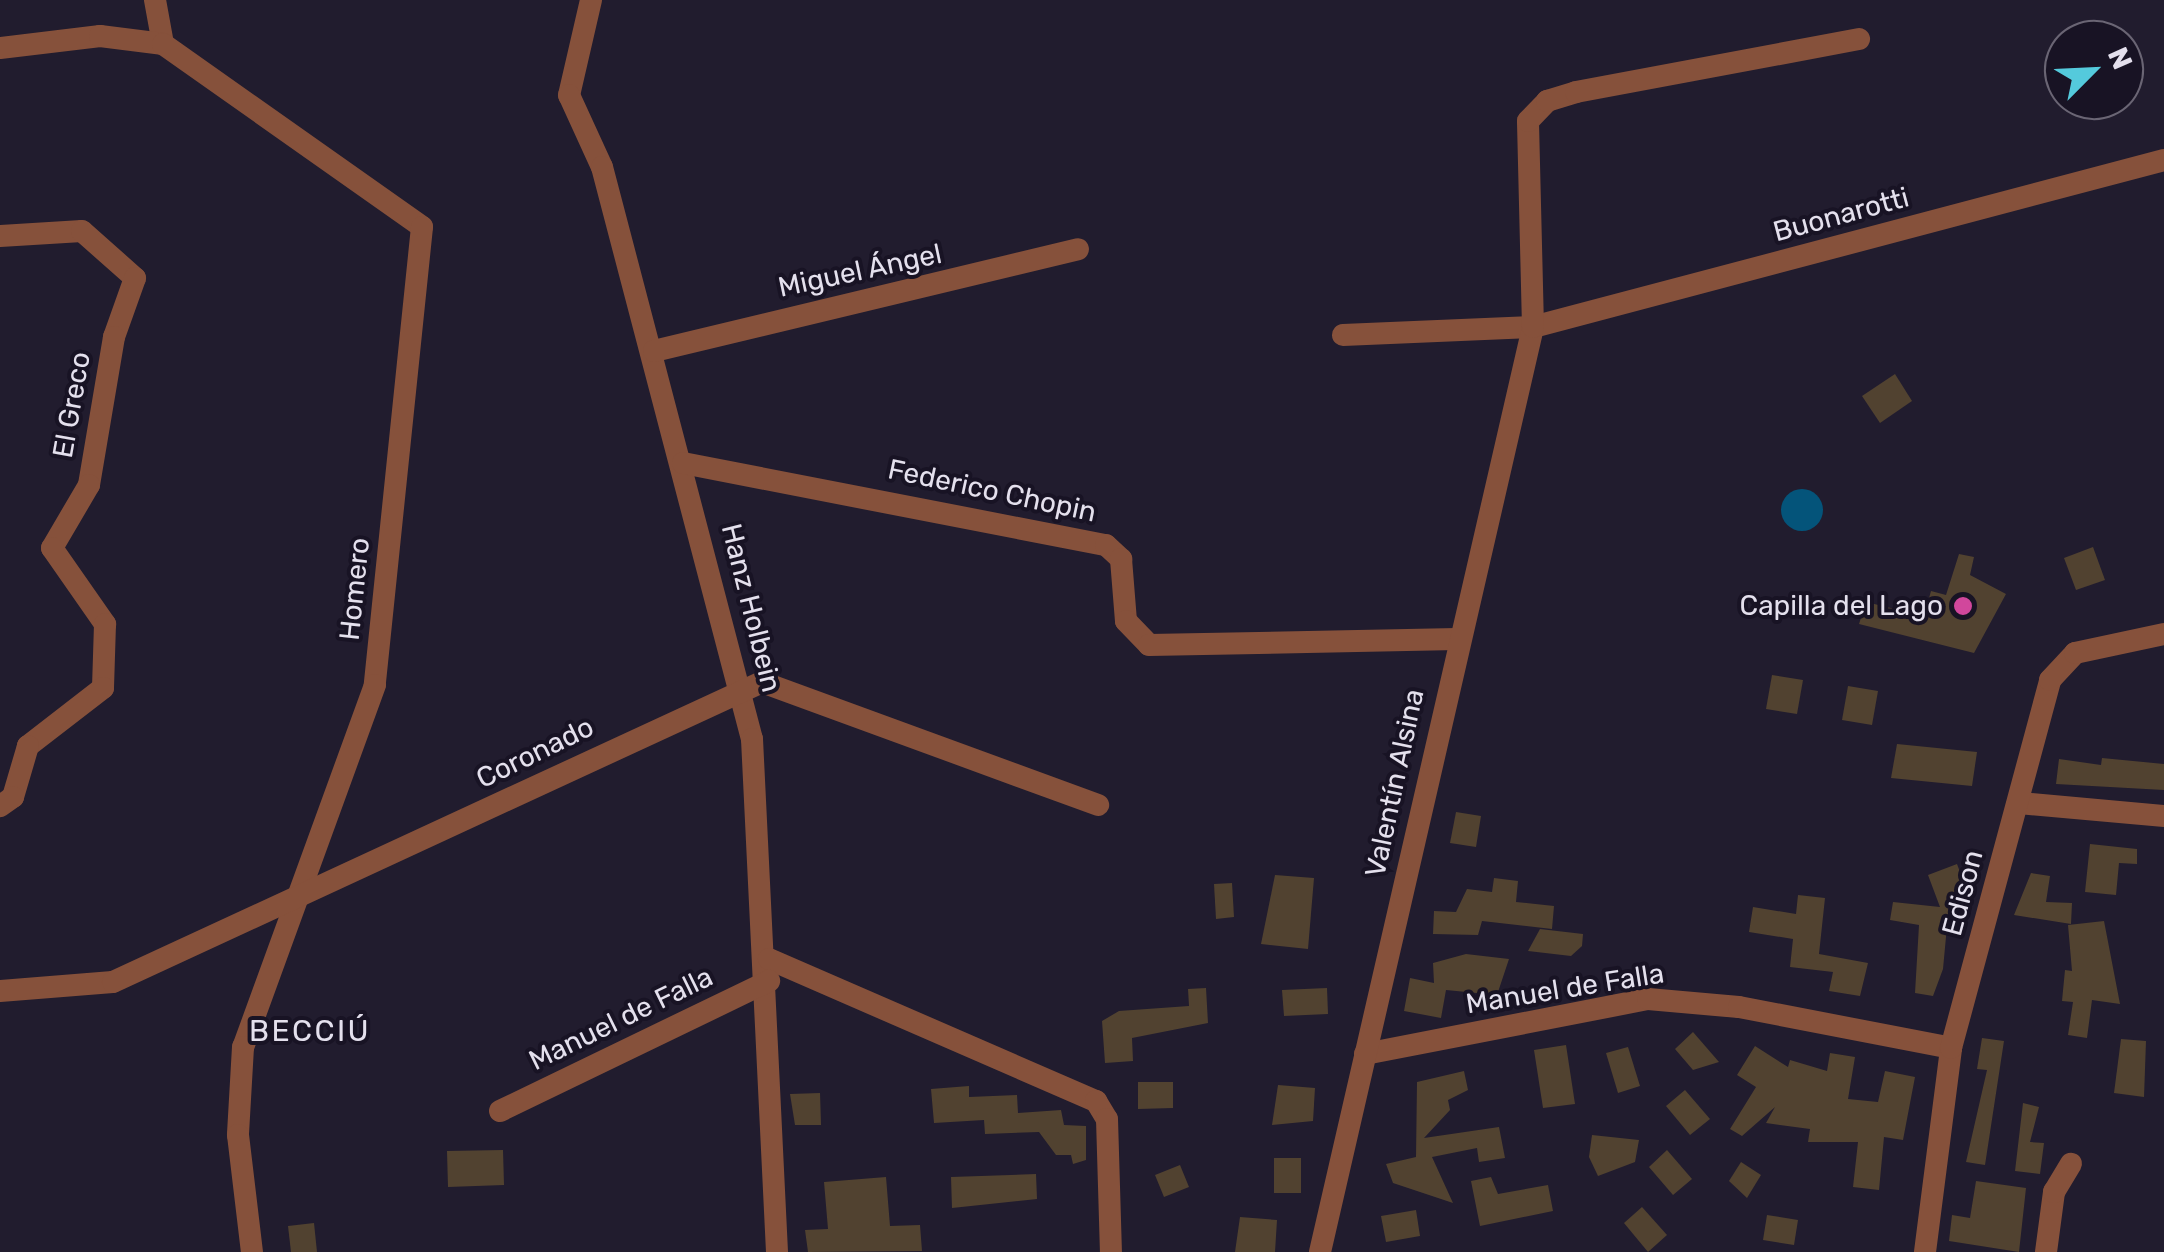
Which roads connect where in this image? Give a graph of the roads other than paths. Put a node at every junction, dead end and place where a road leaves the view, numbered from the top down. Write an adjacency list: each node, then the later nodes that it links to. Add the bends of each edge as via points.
1 (155, 0): 4 (street)
2 (591, 0): 11 (street, Hanz Holbein, via 569,95 602,166)
3 (1858, 39): 9 (street, Valentín Alsina, via 1576,92 1535,109 1523,142)
4 (163, 44): 5 (street, via 100,36); 20 (street, Homero, via 422,227 374,686)
5 (0, 48)
6 (2164, 160): 9 (street, Buonarotti)
7 (0, 236): 18 (street, El Greco, via 82,231 135,278 114,337 89,484 52,548 104,624 103,688 28,746 13,796)
8 (1078, 249): 11 (street, Miguel Ángel)
9 (1533, 328): 10 (street); 14 (street, Valentín Alsina)
10 (1343, 335)
11 (654, 351): 12 (street, Hanz Holbein)
12 (683, 463): 14 (street, Federico Chopin, via 1106,545 1121,559 1126,620 1148,646); 15 (street, Hanz Holbein)
13 (2164, 634): 16 (street, Edison, via 2095,646 2058,666)
14 (1457, 639): 24 (street, Valentín Alsina)
15 (740, 688): 17 (street, Coronado, via 780,684); 20 (street, Coronado); 21 (street, Hanz Holbein, via 755,759)
16 (2018, 804): 19 (street); 23 (street, Edison)
17 (1098, 805)
18 (0, 806)
19 (2164, 816)
20 (301, 899): 22 (street, Coronado, via 113,982); 27 (street, Homero, via 241,1062 238,1152)
21 (769, 970): 25 (street, Manuel de Falla); 28 (street, Hanz Holbein); 29 (street, via 1096,1101 1107,1119)
22 (0, 991)
23 (1951, 1048): 24 (street, Manuel de Falla, via 1738,1007 1648,1000); 31 (street, Edison)
24 (1366, 1054): 30 (street, Valentín Alsina)
25 (500, 1111)
26 (2071, 1164): 32 (street, via 2054,1192)
27 (252, 1252)
28 (777, 1252)
29 (1111, 1252)
30 (1320, 1252)
31 (1924, 1252)
32 (2046, 1252)

